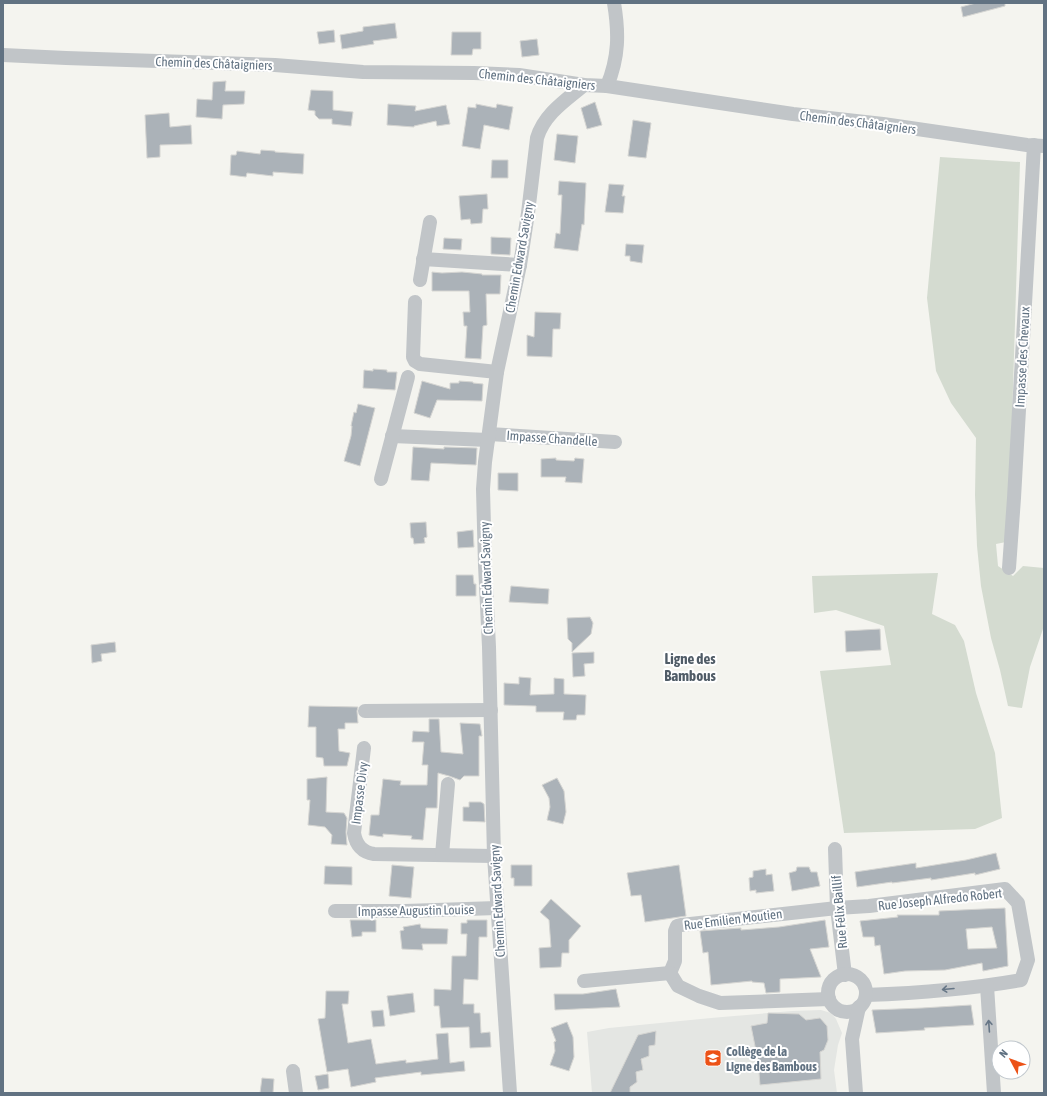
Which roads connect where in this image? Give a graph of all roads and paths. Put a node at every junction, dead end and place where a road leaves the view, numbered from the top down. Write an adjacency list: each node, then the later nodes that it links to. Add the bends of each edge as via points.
1 (614, 3): 4 (street, via 618,25 617,51)
2 (3, 55): 3 (street, Chemin des Châtaigniers, via 275,65 364,72 519,75)
3 (584, 85): 4 (street, Chemin des Châtaigniers); 8 (street, Chemin Edward Savigny, via 556,108 539,130)
4 (607, 86): 5 (street, Chemin des Châtaigniers, via 793,114)
5 (1039, 146): 17 (street, Impasse des Chevaux)
6 (430, 222): 7 (street)
7 (423, 259): 8 (street); 9 (street)
8 (520, 265): 11 (street, Chemin Edward Savigny)
9 (420, 280)
10 (415, 302): 11 (street, via 412,357 415,361 420,364)
11 (497, 372): 14 (street, Chemin Edward Savigny)
12 (408, 377): 13 (street)
13 (392, 436): 14 (street, Impasse Chandelle); 16 (street)
14 (488, 437): 15 (street, Impasse Chandelle); 19 (street, Chemin Edward Savigny, via 483,489)
15 (616, 442)
16 (381, 479)
17 (1009, 568)
18 (366, 710): 19 (street)
19 (491, 710): 24 (street, Chemin Edward Savigny)
20 (364, 748): 23 (street, Impasse Divy, via 354,833 360,848 374,854)
21 (448, 784): 23 (street)
22 (835, 848): 26 (street, Rue Félix Baillif)
23 (442, 855): 24 (street, Impasse Divy)
24 (494, 856): 25 (street, Chemin Edward Savigny)
25 (498, 908): 27 (street, Impasse Augustin Louise); 38 (street, Chemin Edward Savigny)
26 (837, 908): 28 (street, Rue Emilien Moutien, via 677,926 675,961); 29 (street, Rue Félix Baillif); 31 (street, Rue Joseph Alfredo Robert, via 1005,889 1018,903 1028,960 1021,980)
27 (335, 911)
28 (670, 973): 30 (street); 32 (street, via 678,986 720,1003)
29 (844, 975): 32 (street, via 830,984); 33 (street, via 856,976 864,984)
30 (584, 981)
31 (987, 986): 33 (street, Rue Joseph Alfredo Robert, one-way to 33, via 894,994); 40 (street, one-way to 31)
32 (829, 999): 34 (street)
33 (862, 1001): 34 (street, via 852,1011); 35 (street)
34 (839, 1010): 35 (street)
35 (852, 1039): 39 (street)
36 (293, 1071): 37 (street)
37 (296, 1093)
38 (510, 1093)
39 (856, 1093)
40 (994, 1093)

